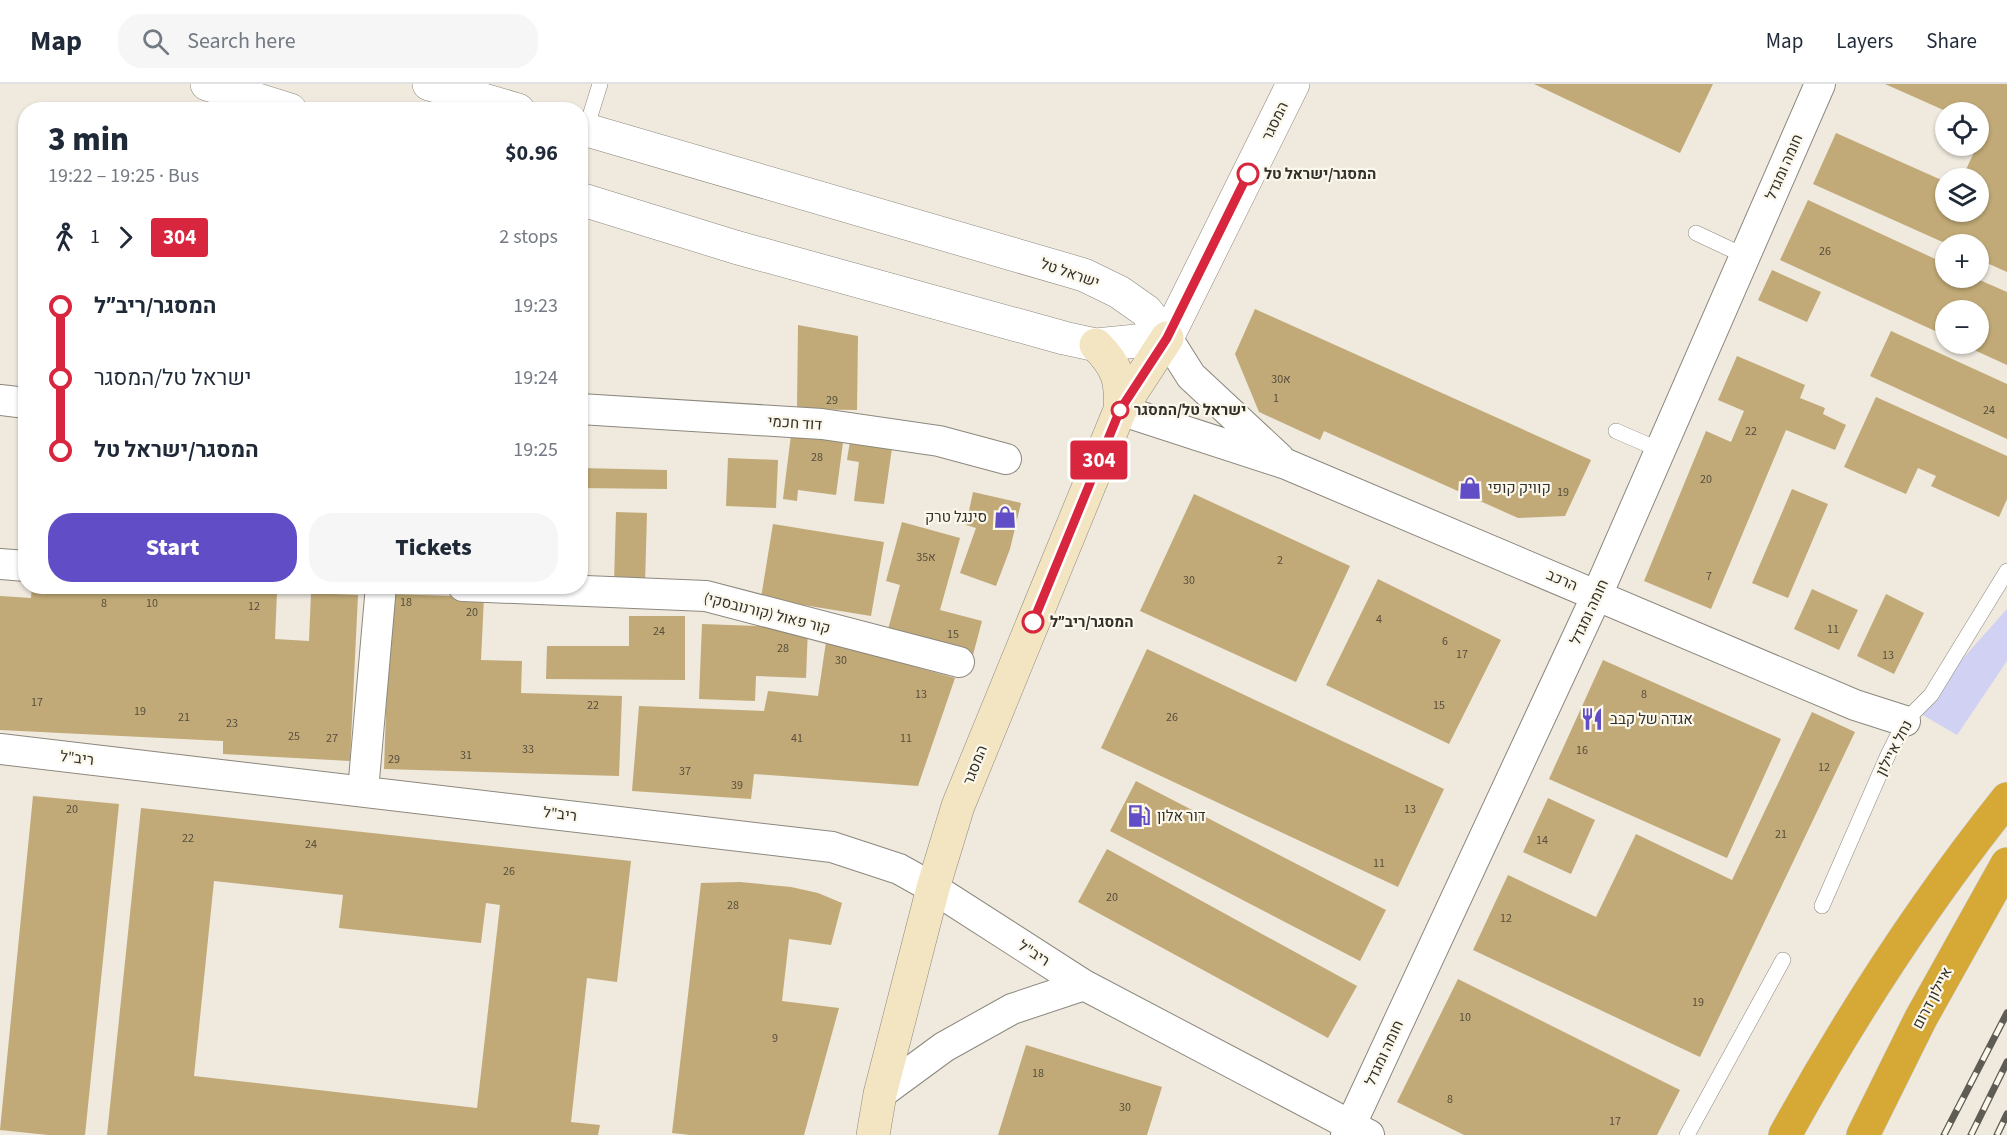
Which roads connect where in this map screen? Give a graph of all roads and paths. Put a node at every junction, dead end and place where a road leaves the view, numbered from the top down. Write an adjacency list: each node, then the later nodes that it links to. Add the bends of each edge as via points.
1 (207, 84): 6 (street)
2 (429, 84): 7 (street)
3 (600, 84): 8 (lane)
4 (1293, 84): 13 (street, המסגר)
5 (1820, 84): 12 (street, חומה ומגדל)
6 (264, 102)
7 (491, 102)
8 (588, 115)
9 (588, 129): 13 (street, ישראל טל, via 1084,275 1146,311)
10 (588, 202): 14 (street, via 735,247)
11 (1696, 233): 12 (lane)
12 (1745, 256): 20 (street, חומה ומגדל)
13 (1167, 338): 14 (street); 18 (main road, המסגר); 22 (street, הרכב, via 1191,376)
14 (1096, 345): 18 (main road, המסגר, via 1119,376)
15 (0, 400): 16 (street)
16 (18, 402)
17 (588, 409): 21 (street, דוד חכמי, via 822,424 939,441)
18 (1120, 410): 22 (street, הרכב); 35 (main road, המסגר, via 958,806)
19 (1616, 431): 20 (lane)
20 (1660, 450): 28 (street, חומה ומגדל)
21 (1006, 459)
22 (1286, 464): 28 (street, הרכב)
23 (0, 564): 24 (street)
24 (18, 565)
25 (2007, 571): 30 (lane, נחל איילון, via 1931,695)
26 (588, 591): 29 (street, קור פאול (קורנובסקי), via 706,596)
27 (380, 594): 32 (street)
28 (1597, 595): 30 (street, הרכב, via 1855,705); 40 (street, חומה ומגדל)
29 (959, 662)
30 (1905, 721): 36 (lane, נחל איילון)
31 (0, 749): 32 (street, ריב"ל)
32 (363, 791): 35 (street, ריב"ל, via 832,847 899,869)
33 (2007, 799): 43 (highway, via 1890,957)
34 (2007, 864): 44 (highway, איילון דרום, via 1921,1018)
35 (933, 888): 38 (street, ריב"ל); 39 (main road, המסגר)
36 (1822, 906)
37 (1783, 960): 42 (lane)
38 (1084, 985): 39 (street, via 1012,1009 944,1047); 40 (street, ריב"ל)
39 (880, 1094): 41 (main road, המסגר)
40 (1355, 1132)
41 (873, 1135)
42 (1687, 1135)
43 (1785, 1135)
44 (1863, 1135)

